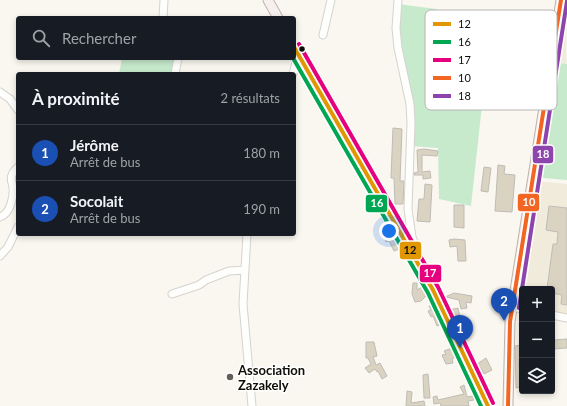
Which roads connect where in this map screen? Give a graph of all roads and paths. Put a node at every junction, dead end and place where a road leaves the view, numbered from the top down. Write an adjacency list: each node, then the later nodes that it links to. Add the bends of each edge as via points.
1 (164, 0): 6 (street)
2 (268, 0): 7 (main road)
3 (331, 0): 9 (street)
4 (398, 0): 24 (street, via 398,48 410,104 411,123 408,209 412,238)
5 (561, 0): 8 (main road)
6 (163, 16)
7 (277, 16)
8 (557, 26)
9 (323, 36)
10 (296, 50): 24 (main road)
11 (178, 60): 13 (street)
12 (294, 60): 14 (street)
13 (175, 72)
14 (292, 72)
15 (0, 92): 16 (street)
16 (16, 107)
17 (544, 110): 26 (main road)
18 (16, 169): 19 (street, via 12,173 13,188 9,209 5,216)
19 (0, 217)
20 (16, 231): 22 (street)
21 (247, 236): 23 (street)
22 (0, 256)
23 (245, 270): 25 (street, via 229,271); 30 (street, via 243,304)
24 (433, 290): 31 (main road)
25 (172, 294)
26 (513, 307): 27 (street); 32 (main road, via 509,336)
27 (519, 308)
28 (555, 316): 29 (street)
29 (567, 318)
30 (252, 406)
31 (488, 406)
32 (508, 406)

